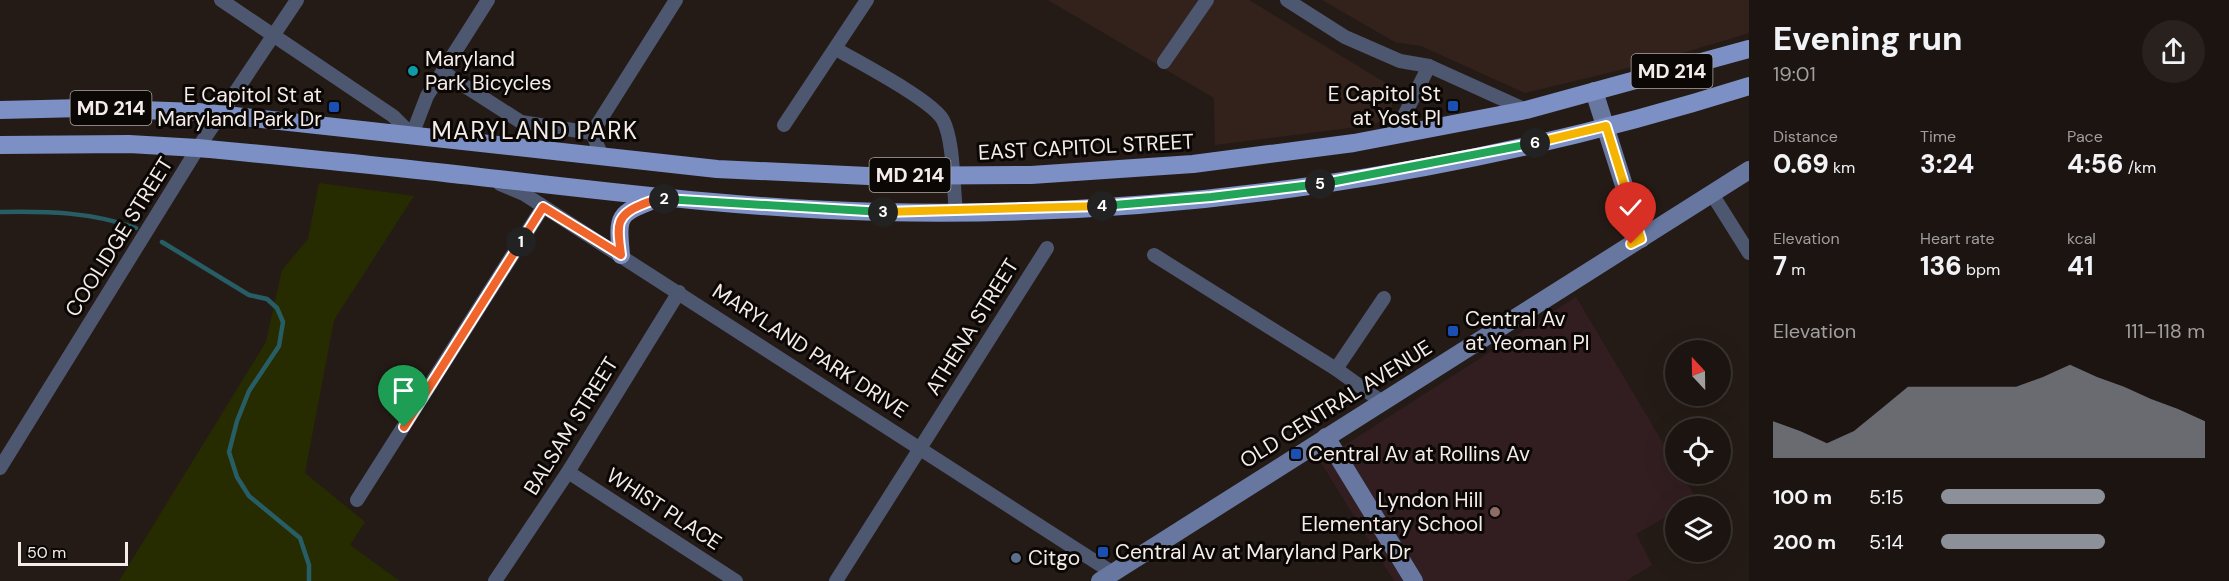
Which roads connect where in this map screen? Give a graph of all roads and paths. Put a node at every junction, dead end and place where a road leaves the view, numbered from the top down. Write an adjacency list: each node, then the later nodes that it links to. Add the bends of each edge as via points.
1 (221, 0): 8 (street)
2 (297, 0): 8 (street, COOLIDGE STREET)
3 (488, 0): 13 (street)
4 (676, 0): 21 (street)
5 (867, 0): 9 (street)
6 (1207, 0): 11 (street)
7 (1287, 0): 12 (street, via 1345,37 1400,61)
8 (274, 35): 18 (street, COOLIDGE STREET); 22 (street, via 393,116)
9 (836, 49): 19 (street); 28 (street, via 926,103 942,118)
10 (1749, 49): 15 (main road, MD 214)
11 (1164, 62)
12 (1429, 66): 17 (street); 23 (street)
13 (443, 72): 21 (street, via 521,122); 22 (street)
14 (1749, 86): 20 (main road, MD 214)
15 (1594, 91): 17 (main road, EAST CAPITOL STREET / MD 214); 20 (main road)
16 (0, 110): 18 (main road, EAST CAPITOL STREET / MD 214, via 141,109)
17 (1526, 110): 23 (main road, EAST CAPITOL STREET / MD 214)
18 (222, 115): 22 (main road, EAST CAPITOL STREET / MD 214); 25 (street, COOLIDGE STREET)
19 (784, 125)
20 (1606, 126): 33 (main road, MD 214, via 1492,153 1340,181 1074,208); 34 (main road)
21 (592, 133): 26 (street)
22 (412, 135): 26 (main road, EAST CAPITOL STREET / MD 214)
23 (1394, 136): 28 (main road, EAST CAPITOL STREET / MD 214, via 1193,164 1031,175)
24 (0, 145): 25 (main road, MD 214)
25 (198, 148): 29 (main road, MD 214); 45 (street, COOLIDGE STREET)
26 (602, 156): 28 (main road, EAST CAPITOL STREET / MD 214, via 761,172)
27 (1749, 170): 30 (main road, OLD CENTRAL AVENUE)
28 (952, 175): 33 (street)
29 (478, 176): 31 (main road, MD 214); 32 (street, MARYLAND PARK DRIVE, via 524,194)
30 (1712, 194): 34 (main road, OLD CENTRAL AVENUE); 36 (street)
31 (659, 198): 33 (main road, MD 214, via 880,212); 37 (main road, via 620,218)
32 (543, 207): 37 (street, MARYLAND PARK DRIVE); 47 (street)
33 (956, 211)
34 (1641, 239): 42 (main road, OLD CENTRAL AVENUE)
35 (1047, 248): 44 (street, ATHENA STREET)
36 (1749, 253)
37 (621, 255): 39 (street, MARYLAND PARK DRIVE)
38 (1154, 255): 41 (street)
39 (679, 292): 44 (street, MARYLAND PARK DRIVE); 46 (street, BALSAM STREET)
40 (1384, 298): 41 (street)
41 (1336, 369): 42 (street)
42 (1382, 402): 43 (main road, OLD CENTRAL AVENUE)
43 (1326, 437): 48 (main road, OLD CENTRAL AVENUE); 52 (main road)
44 (922, 447): 48 (street, MARYLAND PARK DRIVE); 51 (street, ATHENA STREET)
45 (0, 468)
46 (568, 472): 49 (street, BALSAM STREET); 50 (street, WHIST PLACE)
47 (357, 500)
48 (1107, 577)
49 (495, 581)
50 (736, 581)
51 (836, 581)
52 (1414, 581)

